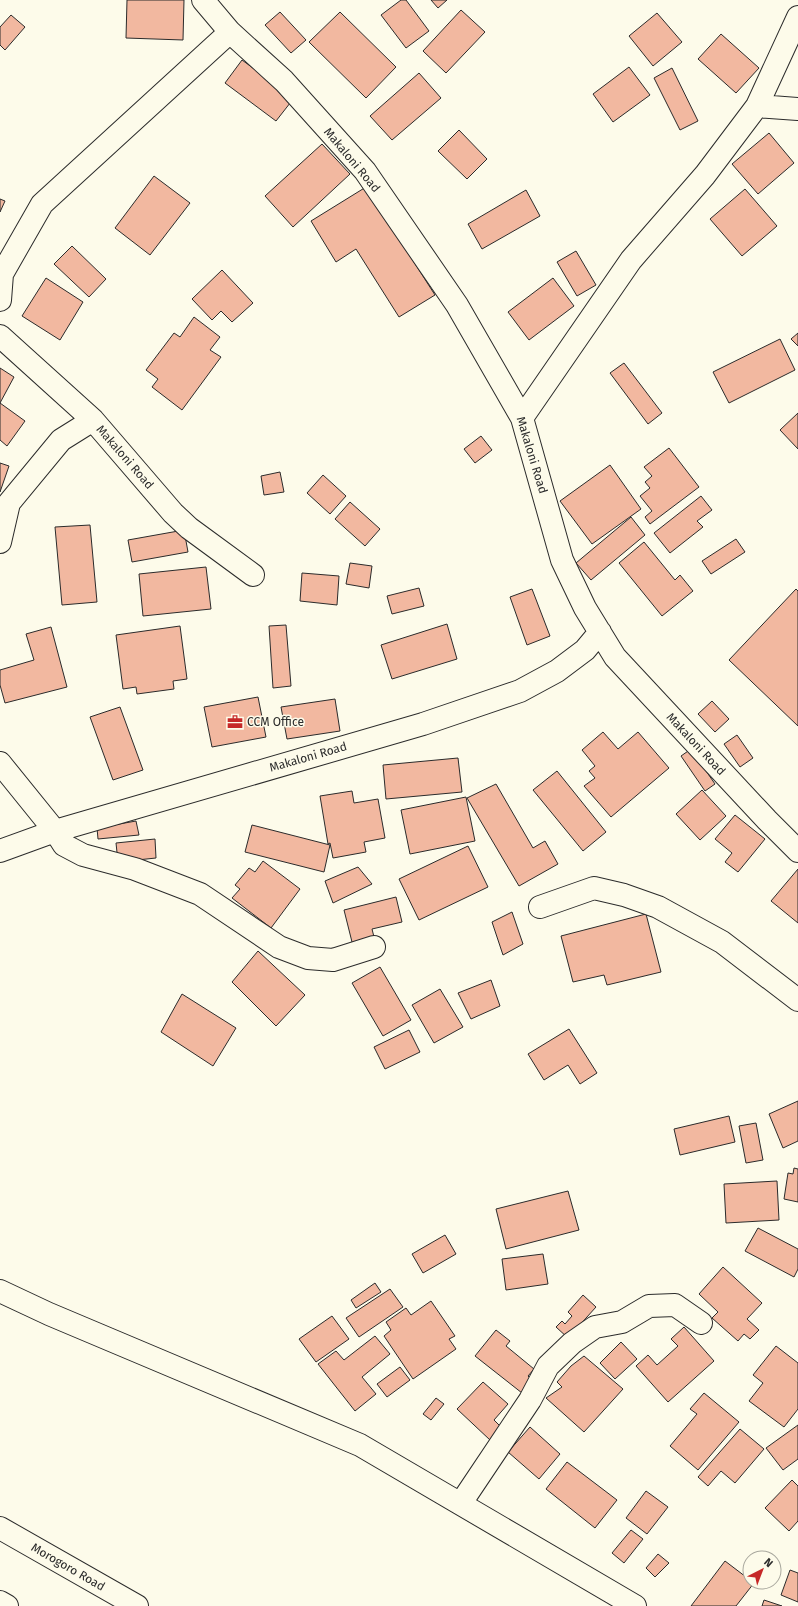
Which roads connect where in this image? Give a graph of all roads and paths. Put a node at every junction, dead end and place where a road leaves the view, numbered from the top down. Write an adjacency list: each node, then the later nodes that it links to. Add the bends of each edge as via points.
1 (203, 0): 3 (main road, Makaloni Road)
2 (798, 17): 4 (main road)
3 (230, 32): 6 (main road, via 42,204 2,274); 8 (main road, Makaloni Road, via 284,81 364,171 457,305)
4 (757, 106): 5 (main road); 8 (main road, via 705,175 631,260)
5 (798, 109)
6 (0, 300)
7 (4, 345): 9 (main road, Makaloni Road)
8 (522, 418): 12 (main road, Makaloni Road, via 562,560 585,608)
9 (93, 420): 10 (main road, via 61,440 9,503); 11 (main road, Makaloni Road, via 173,513 189,528)
10 (0, 542)
11 (253, 574)
12 (600, 632): 14 (main road, Makaloni Road, via 585,650 557,671 520,691 423,724); 16 (main road, Makaloni Road, via 615,657)
13 (0, 763): 14 (main road)
14 (55, 831): 15 (main road, Makaloni Road); 18 (main road, via 64,845 83,856 135,869 200,894 280,947 308,958 333,960)
15 (0, 851)
16 (798, 851)
17 (540, 907): 19 (main road, via 594,888 658,907 722,942)
18 (374, 947)
19 (798, 1000)
20 (0, 1290): 22 (main road, via 49,1314 360,1445)
21 (701, 1323): 22 (main road, via 675,1304 650,1306 622,1322 595,1328 572,1343 548,1366 530,1400)
22 (461, 1503): 27 (main road)
23 (0, 1528): 26 (main road, Morogoro Road)
24 (0, 1602): 25 (main road)
25 (7, 1606)
26 (137, 1606)
27 (636, 1606)

